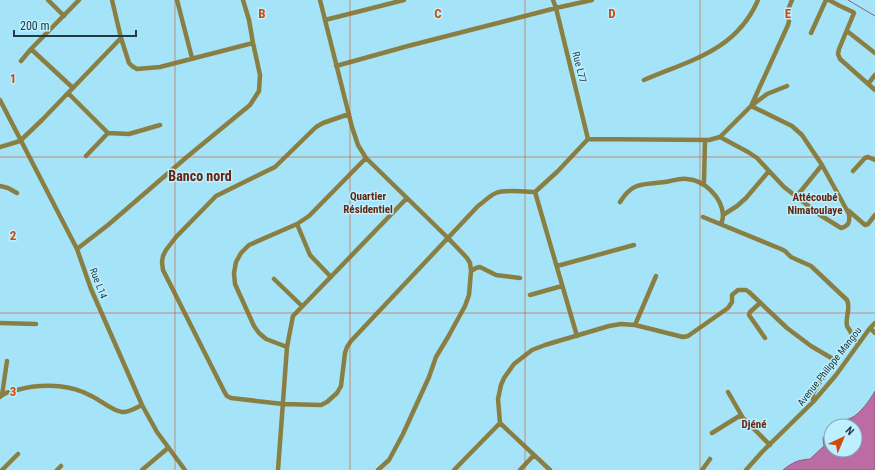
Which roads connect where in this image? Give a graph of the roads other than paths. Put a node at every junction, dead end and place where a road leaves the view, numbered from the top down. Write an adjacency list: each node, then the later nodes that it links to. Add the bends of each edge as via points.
1 (48, 0): 14 (street)
2 (79, 0): 14 (street)
3 (112, 0): 18 (street)
4 (177, 0): 22 (street)
5 (243, 0): 19 (street)
6 (320, 0): 15 (street)
7 (404, 0): 15 (street)
8 (553, 0): 13 (street, Rue L77)
9 (592, 0): 13 (street)
10 (758, 0): 26 (street, via 748,19 727,41 699,58)
11 (792, 0): 33 (street, via 787,12 788,25)
12 (828, 0): 16 (street, via 853,12); 17 (street)
13 (556, 8): 24 (street); 38 (street, Rue L77)
14 (64, 16): 20 (street)
15 (325, 20): 24 (street)
16 (847, 31): 21 (street); 27 (street, via 838,54 840,59)
17 (811, 33)
18 (121, 38): 22 (street, via 129,63 137,69 160,67); 29 (street)
19 (253, 43): 22 (street); 63 (street, via 260,75 259,91 250,105)
20 (32, 49): 23 (street); 29 (street)
21 (875, 53)
22 (192, 58)
23 (22, 61)
24 (336, 66): 34 (street)
25 (875, 75): 27 (street)
26 (644, 80)
27 (868, 84): 30 (street)
28 (787, 86): 33 (street, via 767,94)
29 (73, 88): 31 (street)
30 (875, 90)
31 (68, 93): 36 (street); 40 (street)
32 (0, 100): 40 (street, Rue L14)
33 (751, 106): 37 (street); 45 (street, via 792,126 802,134)
34 (348, 114): 43 (street, via 358,145); 88 (street, via 316,127 271,170 216,196 176,237 163,256 163,270 227,396)
35 (160, 125): 36 (street, via 129,134)
36 (108, 133): 42 (street)
37 (720, 137): 39 (street); 46 (street, via 757,158)
38 (588, 139): 39 (street); 50 (street)
39 (705, 140): 48 (street)
40 (20, 141): 41 (street); 63 (street, Rue L14)
41 (0, 147)
42 (86, 156)
43 (366, 158): 53 (street); 59 (street, via 314,213)
44 (875, 160): 47 (street, via 868,156)
45 (822, 165): 52 (street); 55 (street)
46 (768, 171): 52 (street); 56 (street, via 746,198)
47 (853, 171)
48 (702, 183): 54 (street, via 683,178 670,182 642,184 632,189); 56 (street, via 715,194)
49 (0, 186): 51 (street)
50 (535, 192): 61 (street, via 498,192 478,206); 64 (street)
51 (17, 193)
52 (796, 197): 55 (street, via 841,228 849,223)
53 (408, 198): 61 (street); 67 (street)
54 (620, 202)
55 (846, 208): 57 (street, via 865,225)
56 (723, 215): 60 (street)
57 (875, 215)
58 (703, 216): 60 (street)
59 (297, 224): 67 (street, via 310,255); 83 (street, via 249,245 238,258 234,273 235,284 259,333 266,339)
60 (721, 224): 82 (street, via 785,251 791,257 811,266 847,300 849,305 846,323)
61 (448, 238): 65 (street, via 470,263); 88 (street, via 351,341 345,353 337,393 321,405)
62 (634, 245): 64 (street)
63 (77, 249): 89 (street, Rue L14, via 91,289)
64 (557, 266): 70 (street)
65 (471, 271): 68 (street, via 480,267 496,275); 104 (street, via 469,295 465,306 436,357 403,434 389,460)
66 (656, 276): 77 (street)
67 (331, 277): 73 (street)
68 (520, 278)
69 (274, 279): 73 (street)
70 (562, 286): 71 (street); 80 (street)
71 (530, 295)
72 (760, 303): 77 (street, via 746,290 738,290 732,295 732,302 728,308 683,337); 81 (street, via 750,315); 87 (street, via 787,328 833,361 813,393)
73 (302, 306): 83 (street, via 292,321)
74 (0, 323): 76 (street)
75 (875, 323): 78 (street, Avenue Philippe Mangou)
76 (36, 324)
77 (635, 324): 80 (street, via 609,326)
78 (870, 328): 79 (street); 82 (street, Avenue Philippe Mangou)
79 (875, 333)
80 (577, 336): 91 (street, via 532,350 514,364 501,385 498,399)
81 (765, 338)
82 (858, 344): 87 (street, Avenue Philippe Mangou)
83 (287, 347): 88 (street)
84 (7, 361): 86 (street)
85 (728, 392): 90 (street)
86 (1, 396): 89 (street, via 33,386 58,387 83,392 122,412)
87 (813, 402): 93 (street, Avenue Philippe Mangou)
88 (283, 404): 103 (street)
89 (142, 405): 94 (street, Rue L14)
90 (741, 415): 92 (street); 93 (street)
91 (500, 423): 96 (street); 105 (street)
92 (712, 433)
93 (770, 445): 109 (street, Avenue Philippe Mangou)
94 (168, 448): 99 (street); 102 (street, Rue L14)
95 (18, 454): 100 (street)
96 (534, 456): 106 (street); 107 (street)
97 (710, 459): 108 (street)
98 (61, 466): 101 (street)
99 (145, 469)
100 (2, 470)
101 (57, 470)
102 (185, 470)
103 (278, 470)
104 (378, 470)
105 (454, 470)
106 (520, 470)
107 (550, 470)
108 (702, 470)
109 (746, 470)

